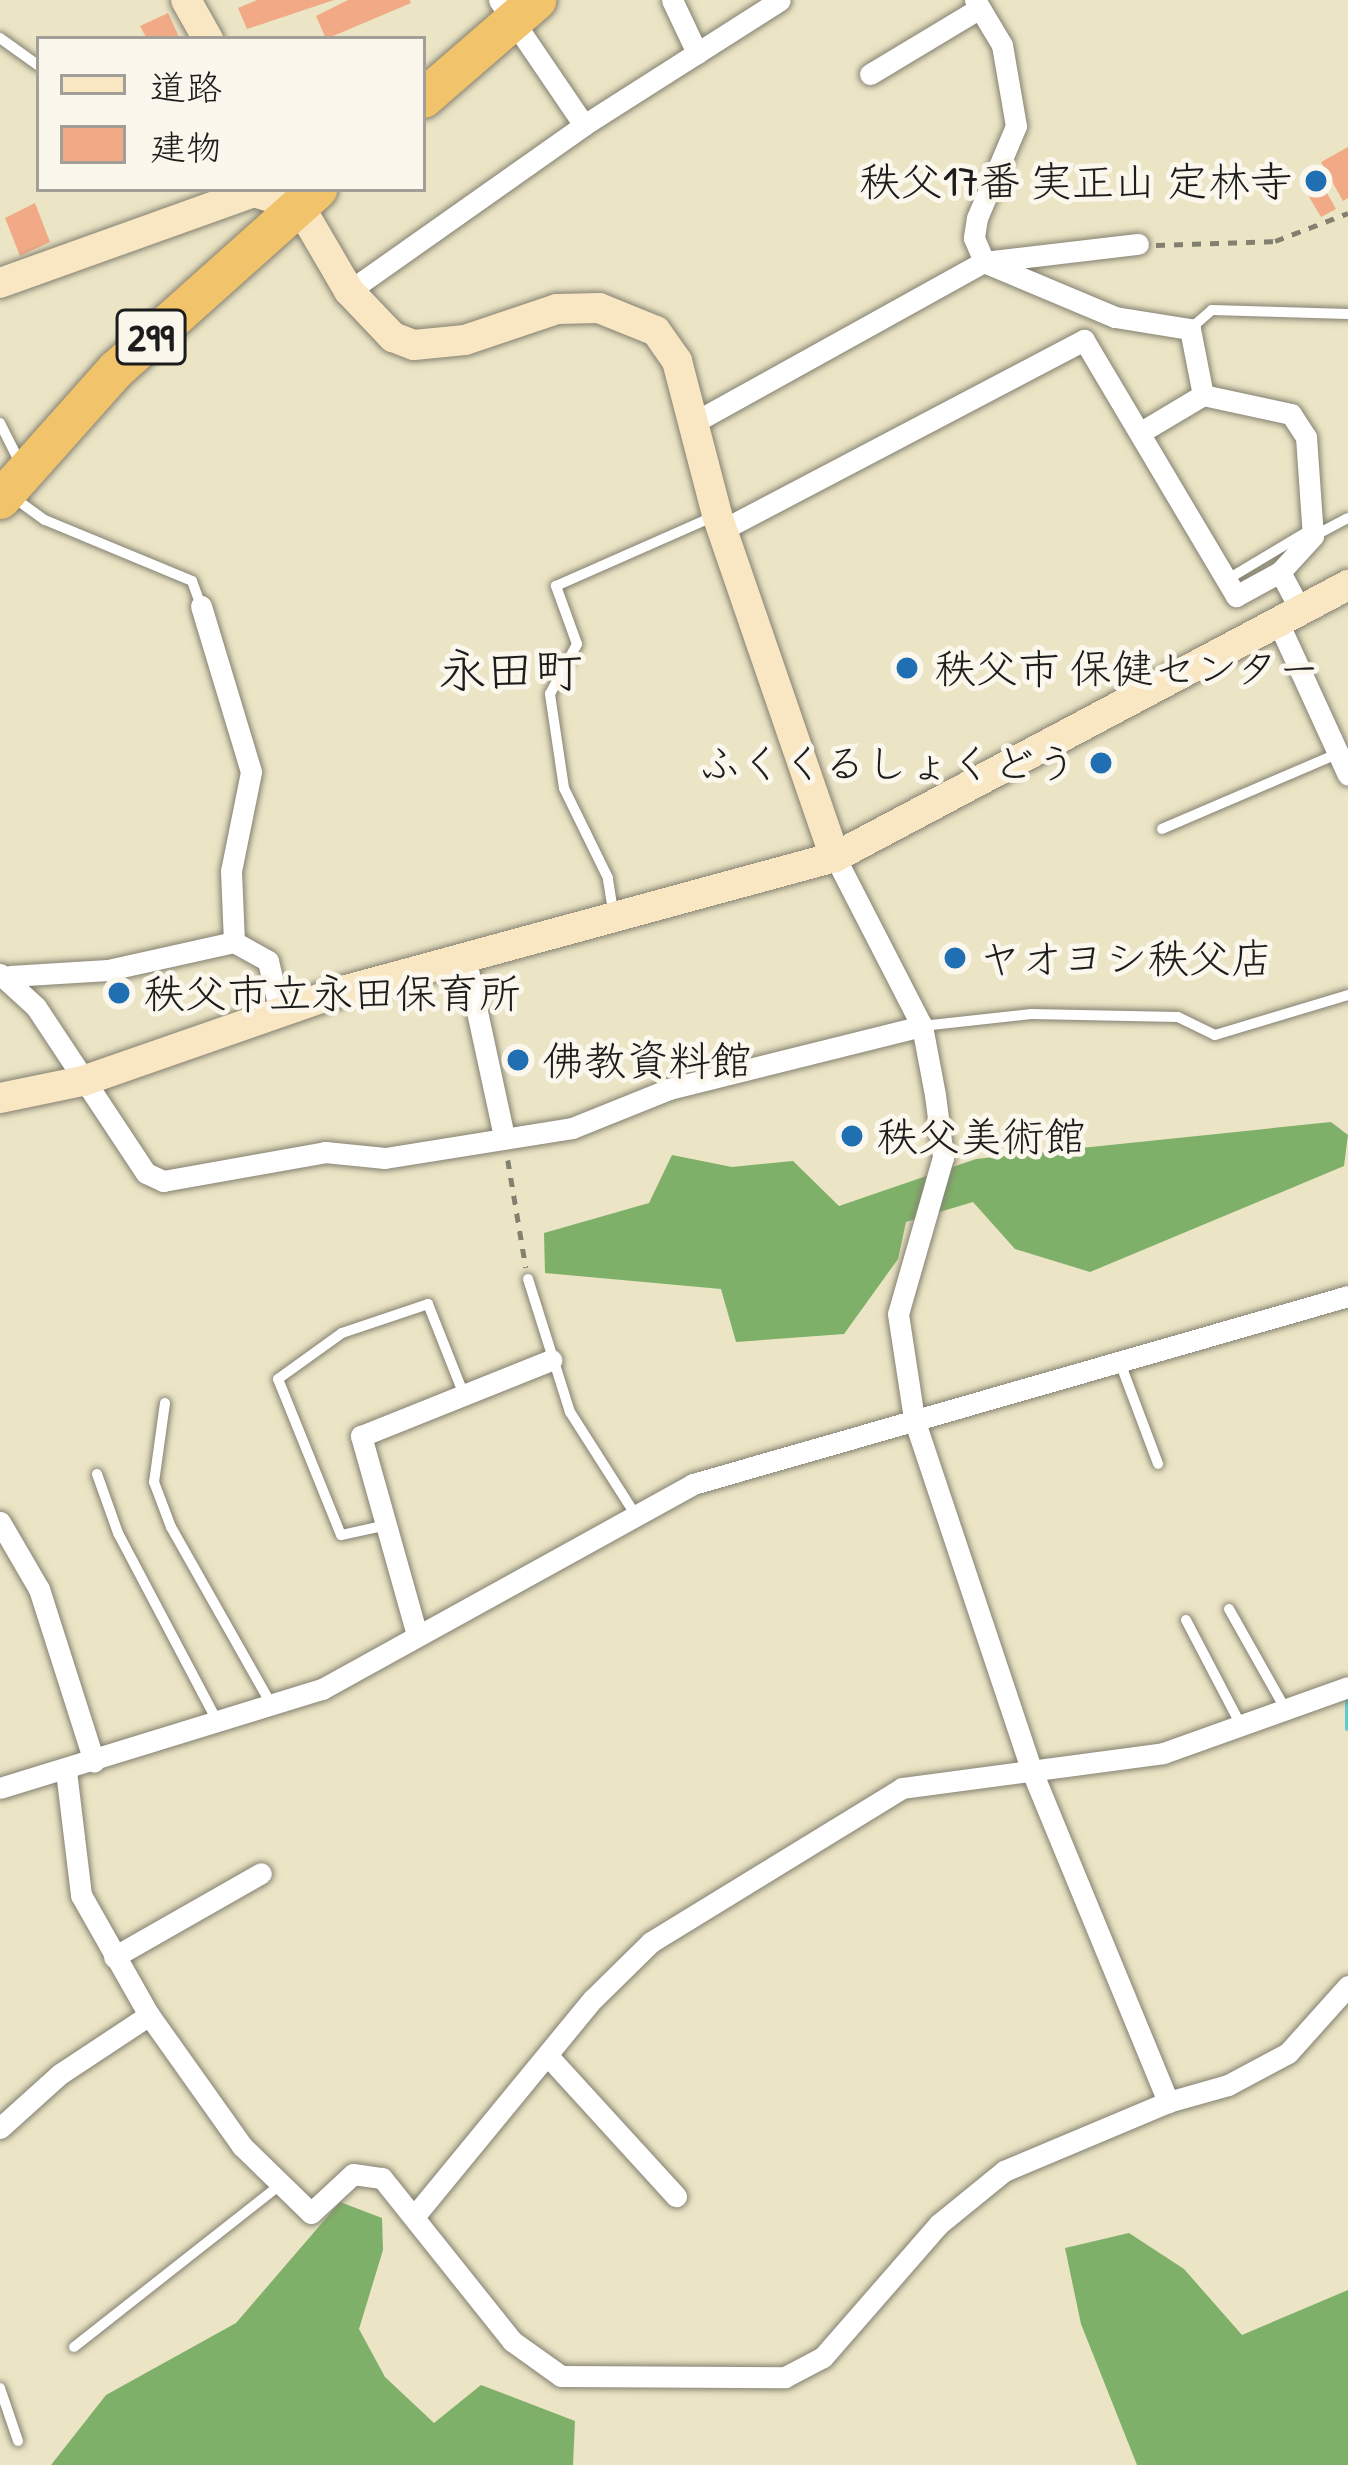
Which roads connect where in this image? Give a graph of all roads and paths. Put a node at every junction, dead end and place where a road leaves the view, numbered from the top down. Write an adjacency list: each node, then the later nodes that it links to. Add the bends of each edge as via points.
1 (186, 0): 6 (street)
2 (672, 0): 8 (street)
3 (780, 0): 8 (street)
4 (978, 4): 10 (street); 17 (street, via 1002,45 1016,126 977,218)
5 (516, 7): 11 (highway); 12 (street)
6 (206, 36)
7 (0, 38): 9 (lane)
8 (697, 52): 12 (street)
9 (36, 64)
10 (870, 74)
11 (426, 95)
12 (584, 125): 19 (street)
13 (302, 194): 14 (street); 19 (street); 26 (highway, 299, via 116,369)
14 (204, 197): 18 (street)
15 (1348, 213): 16 (path, via 1275,241)
16 (1138, 244): 17 (street)
17 (983, 262): 21 (street, via 1115,316); 24 (street)
18 (0, 284)
19 (349, 291): 24 (street, via 374,325 414,345 465,340 557,309 632,315 677,361)
20 (1348, 314): 21 (lane, via 1212,310)
21 (1190, 329): 22 (street)
22 (1203, 395): 25 (street); 29 (street, via 1292,414 1306,437)
23 (0, 423): 26 (lane)
24 (693, 423): 28 (street)
25 (1141, 432): 28 (street, via 1084,340); 31 (street)
26 (8, 487): 33 (lane, via 45,520 192,580)
27 (1348, 518): 29 (lane)
28 (720, 522): 38 (street); 39 (lane, via 556,586 577,644 550,694 564,788 608,878)
29 (1313, 532): 30 (street); 31 (lane)
30 (1280, 572): 31 (street, via 1235,596); 34 (street)
31 (1225, 580)
32 (1348, 585): 34 (street)
33 (201, 606): 40 (street, via 251,772 231,871)
34 (1288, 614): 35 (street); 38 (street)
35 (1337, 754): 36 (street); 37 (lane)
36 (1348, 775)
37 (1162, 829)
38 (835, 857): 39 (street); 45 (street)
39 (614, 914): 41 (street)
40 (234, 942): 42 (street, via 108,970); 44 (street, via 268,961)
41 (465, 956): 44 (street); 48 (street)
42 (5, 975): 46 (street)
43 (1348, 995): 45 (lane, via 1215,1035 1178,1017 1030,1014)
44 (280, 1012): 46 (street)
45 (922, 1026): 48 (street, via 669,1089 572,1128); 55 (street, via 944,1157 898,1314)
46 (83, 1081): 47 (street); 48 (street, via 146,1172 163,1180 325,1152 385,1158)
47 (0, 1098)
48 (503, 1136): 49 (path)
49 (528, 1279): 52 (lane)
50 (1348, 1296): 51 (street)
51 (1118, 1357): 55 (street); 56 (lane)
52 (551, 1360): 53 (street); 58 (lane, via 570,1412)
53 (464, 1395): 59 (street, via 361,1436); 59 (lane, via 428,1304 342,1333 278,1379 341,1535)
54 (165, 1403): 65 (lane, via 154,1482 171,1527)
55 (914, 1419): 58 (street, via 693,1484); 71 (street)
56 (1158, 1464)
57 (97, 1474): 67 (lane, via 118,1533)
58 (633, 1511): 63 (street)
59 (390, 1524): 63 (street)
60 (3, 1534): 69 (street, via 39,1589)
61 (1229, 1609): 66 (lane)
62 (1186, 1620): 68 (lane)
63 (417, 1634): 65 (street)
64 (1348, 1687): 66 (street)
65 (273, 1707): 67 (street)
66 (1288, 1713): 68 (street)
67 (219, 1726): 69 (street)
68 (1243, 1727): 71 (street, via 1163,1754)
69 (94, 1760): 70 (street)
70 (66, 1771): 72 (street); 74 (street, via 81,1895)
71 (1034, 1774): 77 (street, via 902,1788 651,1942); 78 (street)
72 (0, 1788)
73 (261, 1873): 74 (street)
74 (113, 1957): 76 (street)
75 (1348, 1986): 78 (street, via 1288,2053 1228,2085)
76 (149, 2015): 79 (street, via 60,2074); 80 (street)
77 (548, 2056): 81 (street); 82 (street)
78 (1168, 2102): 82 (street, via 1004,2171 939,2224 823,2357 785,2377 560,2376 512,2341)
79 (0, 2128)
80 (277, 2187): 82 (street, via 310,2213 330,2187 368,2173); 83 (lane)
81 (676, 2196)
82 (418, 2213)
83 (74, 2347)
84 (0, 2388): 85 (lane)
85 (18, 2441)

